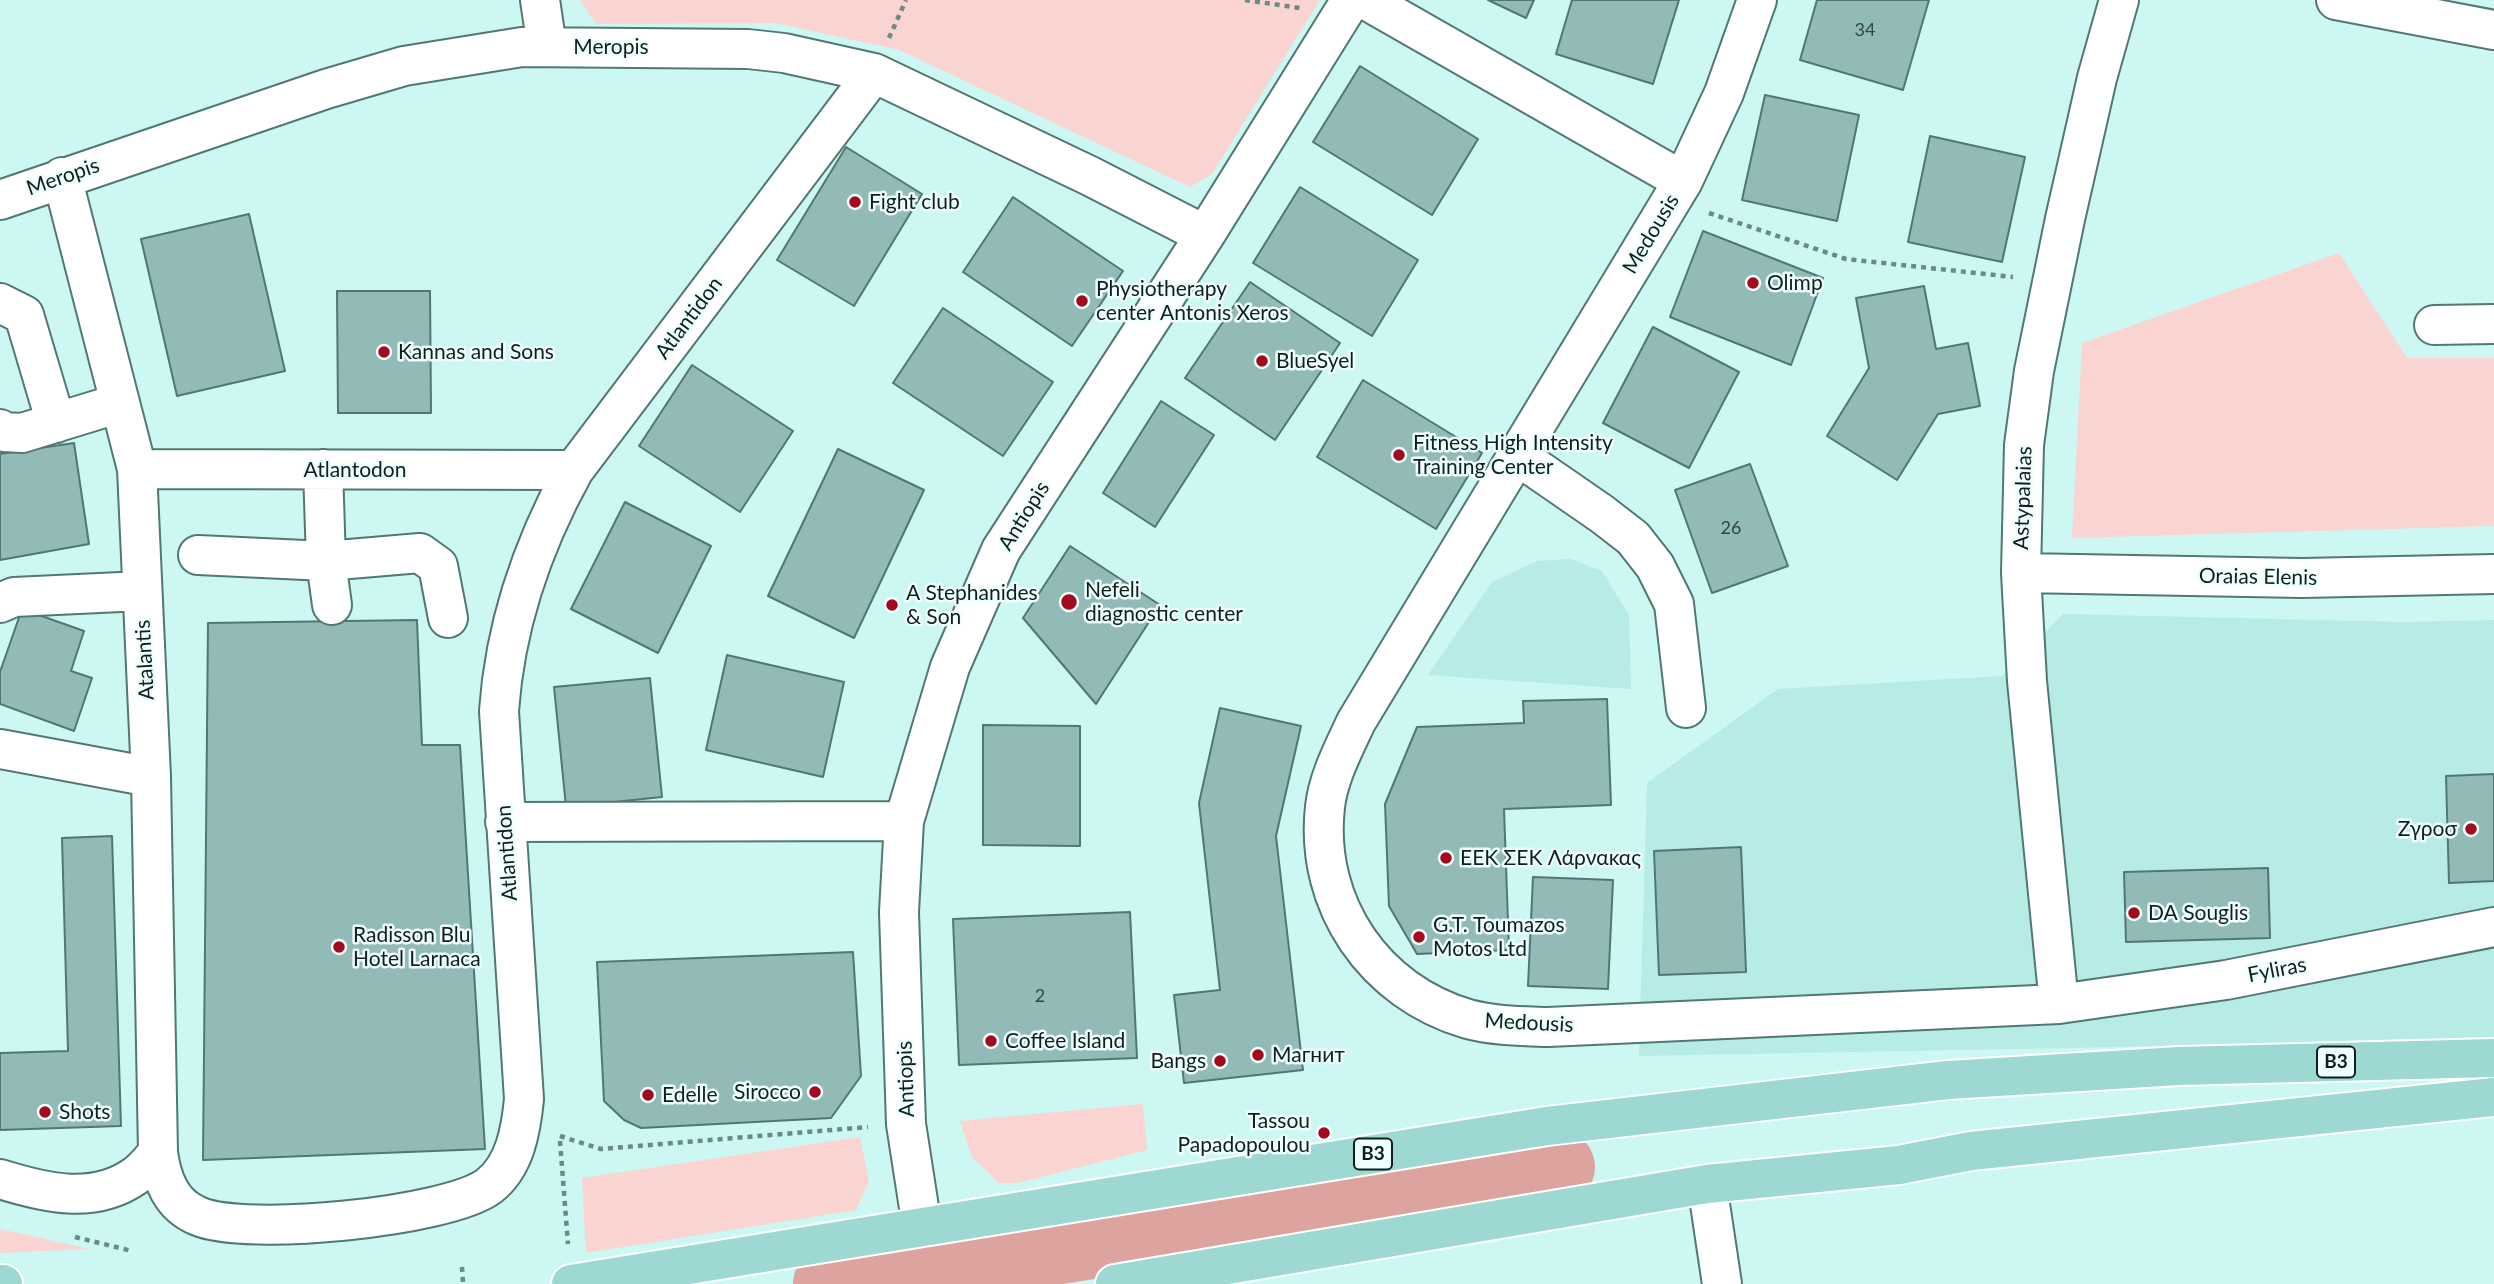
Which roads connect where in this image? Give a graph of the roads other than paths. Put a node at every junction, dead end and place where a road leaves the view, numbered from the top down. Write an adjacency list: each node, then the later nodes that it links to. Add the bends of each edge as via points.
1 (540, 0): 7 (street)
2 (1757, 0): 10 (street, Medousis, via 1724,93)
3 (2119, 0): 25 (street, Astypalaias, via 2097,78 2034,370 2024,445)
4 (2336, 0): 6 (street)
5 (1354, 5): 10 (street); 12 (street, Antiopis)
6 (2494, 30)
7 (547, 47): 8 (street, Meropis, via 748,49); 9 (street, Meropis, via 404,66)
8 (874, 73): 12 (street, Meropis); 22 (street, Atlantidon)
9 (62, 177): 11 (street, Meropis); 16 (street, Atalantis)
10 (1677, 191): 19 (street, Medousis)
11 (0, 200)
12 (1205, 235): 34 (street, Antiopis, via 1001,550 950,667)
13 (0, 303): 17 (street, via 24,315)
14 (2494, 324): 15 (street)
15 (2434, 325)
16 (120, 403): 17 (street); 20 (street, Atalantis)
17 (56, 423): 18 (street, via 22,433)
18 (0, 429)
19 (1518, 456): 31 (street, via 1623,530 1656,566 1674,604); 37 (street, Medousis, via 1356,722 1325,805 1327,866 1334,894 1348,923 1383,972 1448,1011 1523,1026)
20 (137, 469): 21 (street, Atlantodon); 27 (street, Atalantis)
21 (323, 470): 22 (street, Atlantodon); 24 (street)
22 (574, 470): 35 (street, Atlantidon, via 540,540 510,629 499,711)
23 (198, 555): 24 (street)
24 (326, 561): 29 (street); 30 (street, via 420,553 438,566)
25 (2021, 573): 26 (street, Oraias Elenis, via 2302,578); 37 (street, Astypalaias, via 2027,681)
26 (2494, 574)
27 (142, 591): 28 (street, via 15,597); 33 (street, Atalantis)
28 (0, 603)
29 (332, 605)
30 (448, 618)
31 (1686, 708)
32 (0, 749): 33 (street)
33 (151, 777): 40 (street, Atalantis)
34 (904, 821): 35 (street); 43 (street, Antiopis, via 899,912 906,1124)
35 (505, 822): 40 (street, Atlantidon, via 524,1099 516,1146 504,1171 489,1186 447,1204 399,1214 276,1225 221,1224 181,1206 161,1177)
36 (2494, 927): 37 (street, Fyliras, via 2226,980)
37 (2059, 1004)
38 (2494, 1058): 43 (main road, B3, via 2179,1066 1948,1080 1546,1126)
39 (2494, 1097): 42 (main road)
40 (158, 1153): 41 (street, via 138,1174 94,1194 69,1195)
41 (0, 1179)
42 (1707, 1184): 45 (main road); 46 (street)
43 (922, 1227): 44 (main road, B3)
44 (571, 1284)
45 (1115, 1284)
46 (1722, 1284)

